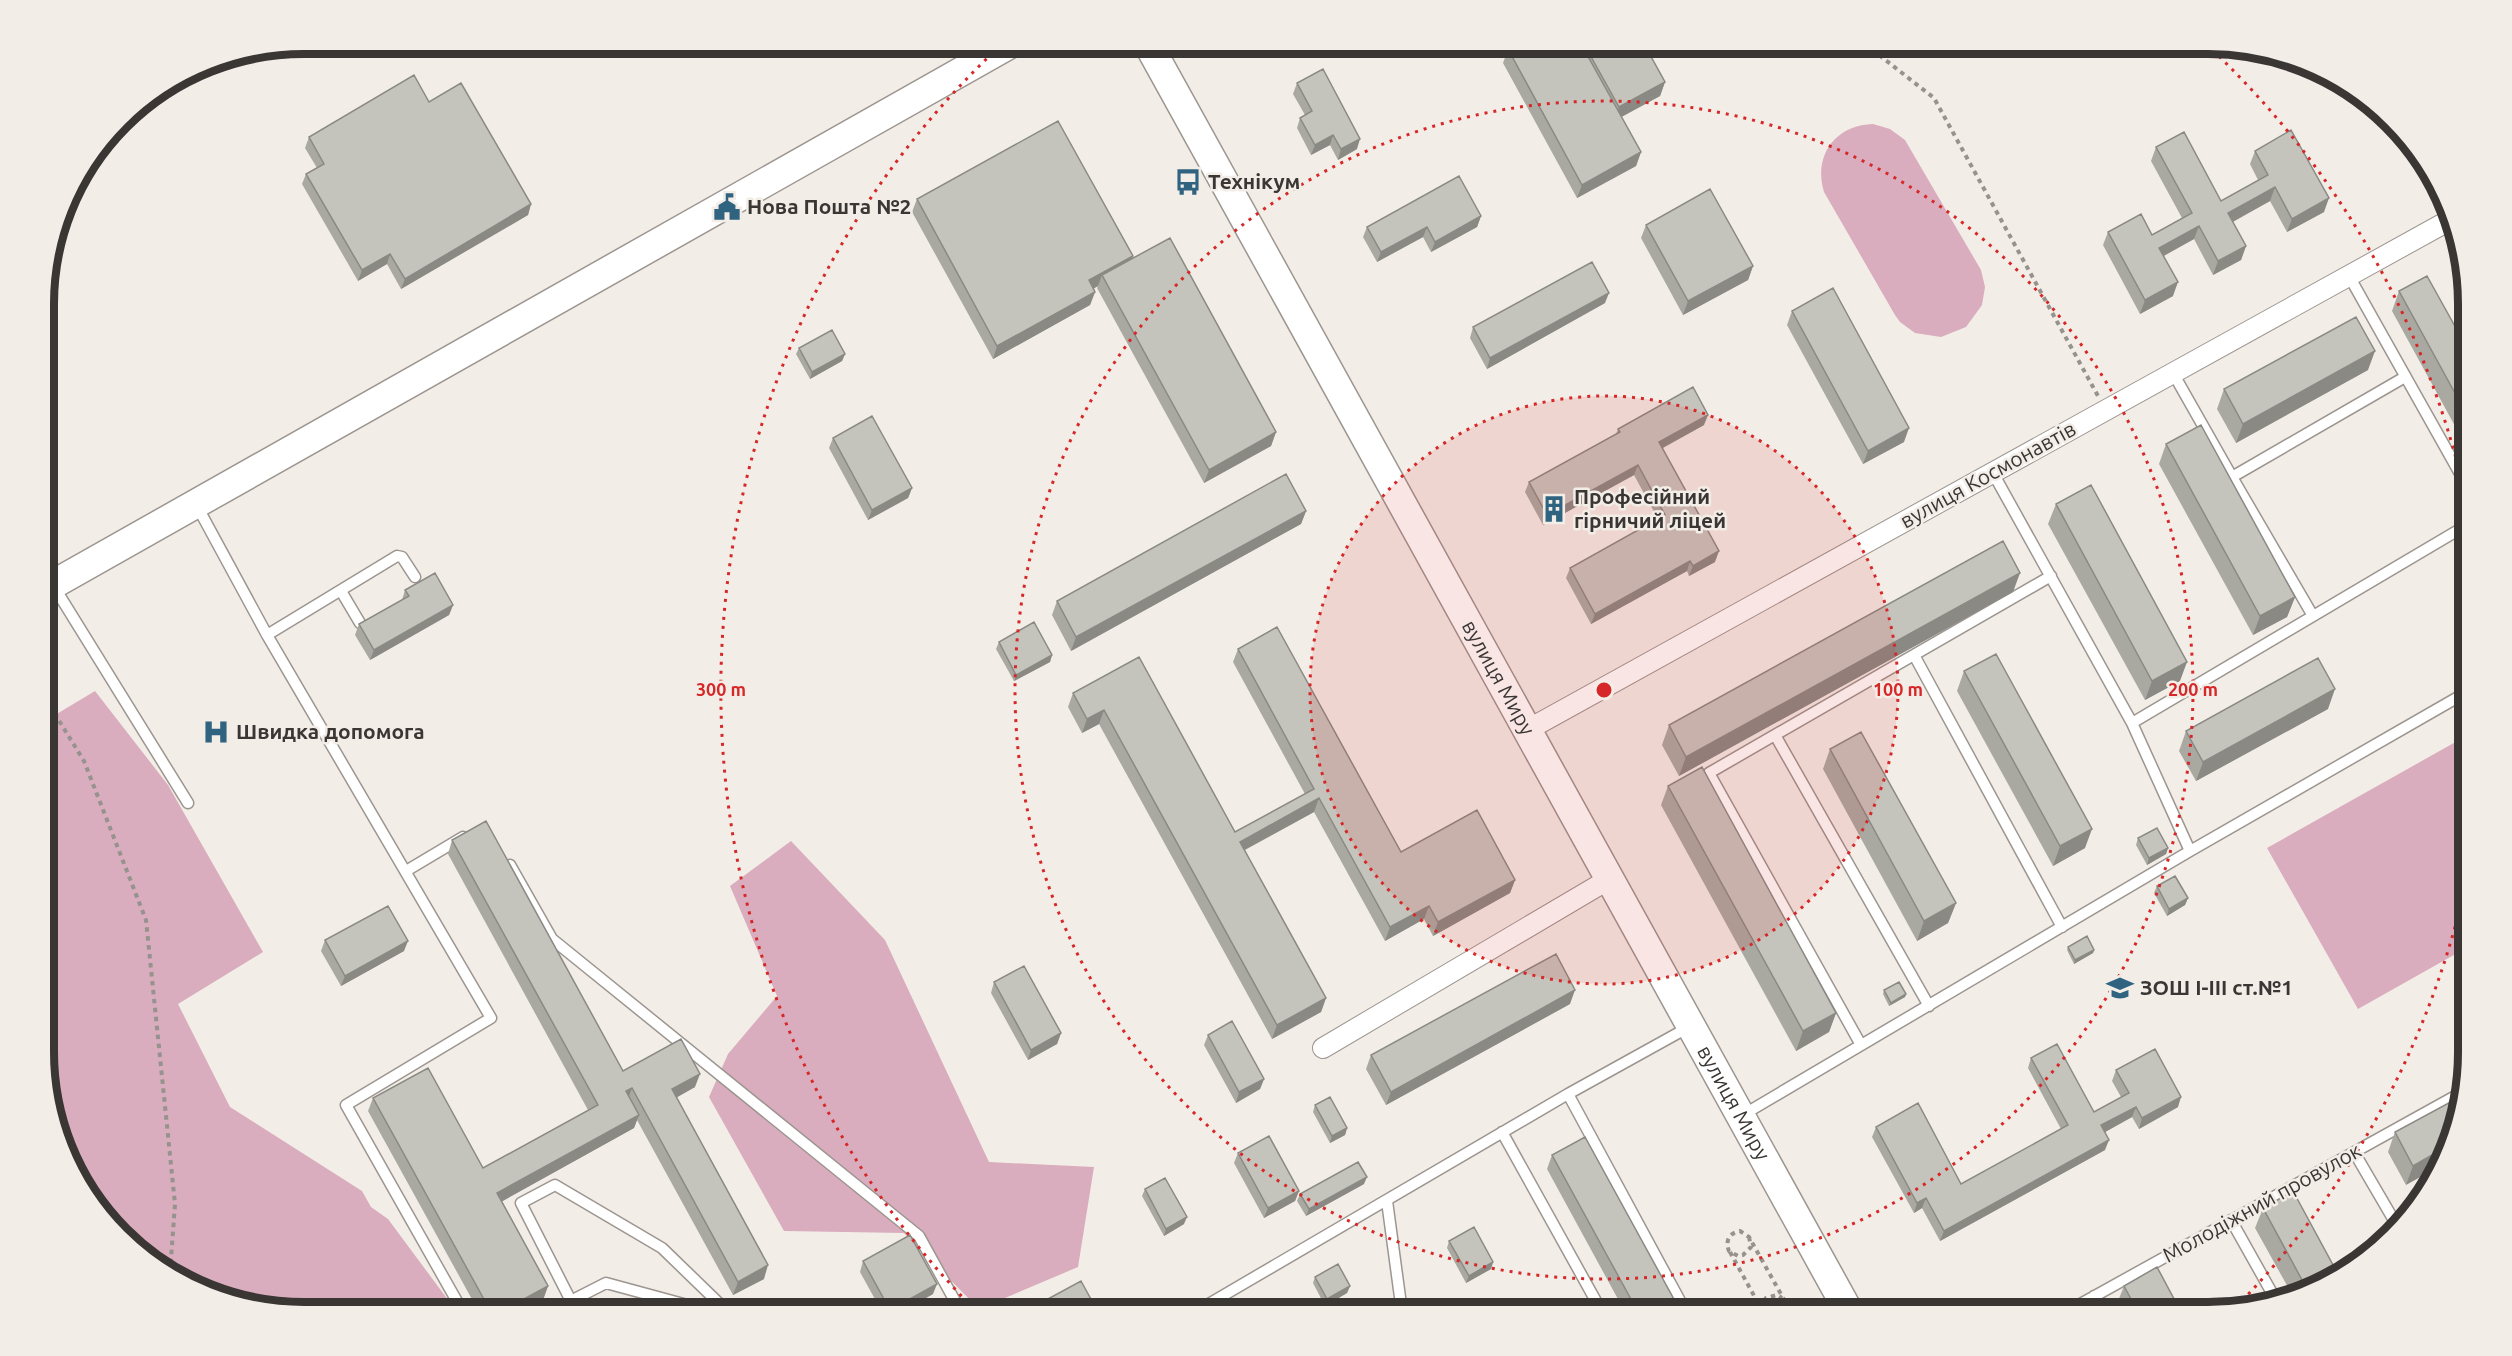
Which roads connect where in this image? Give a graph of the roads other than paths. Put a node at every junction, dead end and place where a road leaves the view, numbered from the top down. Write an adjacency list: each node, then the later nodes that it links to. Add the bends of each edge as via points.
1 (992, 54): 10 (main road)
2 (1154, 54): 23 (main road, вулиця Миру)
3 (2445, 223): 4 (street, вулиця Космонавтів)
4 (2349, 276): 5 (street, вулиця Космонавтів); 6 (lane)
5 (2173, 373): 8 (street, вулиця Космонавтів); 9 (lane)
6 (2405, 376): 7 (lane); 9 (lane)
7 (2458, 470)
8 (1992, 472): 12 (lane); 23 (street, вулиця Космонавтів)
9 (2232, 477): 17 (lane)
10 (195, 503): 14 (main road); 19 (lane)
11 (2458, 530): 17 (lane)
12 (2050, 576): 20 (lane); 22 (lane)
13 (415, 578): 15 (lane, via 399,556)
14 (54, 584)
15 (341, 591): 18 (lane); 19 (lane)
16 (54, 595): 25 (lane)
17 (2313, 616): 22 (lane)
18 (360, 623)
19 (267, 635): 29 (lane)
20 (1914, 655): 24 (lane); 31 (lane)
21 (2458, 698): 27 (lane)
22 (2132, 723): 27 (lane)
23 (1529, 729): 30 (main road, вулиця Миру)
24 (1775, 735): 32 (lane); 34 (lane, via 1709,773)
25 (188, 803)
26 (476, 829): 29 (lane)
27 (2190, 851): 31 (lane)
28 (502, 852): 50 (lane, via 552,939 919,1236)
29 (406, 871): 47 (lane, via 491,1018 346,1105)
30 (1611, 878): 33 (main road, вулиця Миру); 35 (street)
31 (2062, 927): 32 (lane)
32 (1929, 1006): 34 (lane)
33 (1692, 1025): 36 (lane); 38 (main road, вулиця Миру)
34 (1861, 1046): 38 (lane)
35 (1323, 1048)
36 (1568, 1094): 39 (lane); 54 (lane)
37 (2454, 1097): 40 (lane, Молодіжний провулок)
38 (1741, 1116): 55 (main road, вулиця Миру)
39 (1502, 1132): 41 (lane); 53 (lane)
40 (2355, 1152): 42 (lane, Молодіжний провулок); 43 (lane)
41 (1387, 1201): 51 (lane); 52 (lane)
42 (2231, 1220): 44 (lane); 45 (lane, Молодіжний провулок)
43 (2394, 1220)
44 (2272, 1293)
45 (2094, 1296): 56 (lane, Молодіжний провулок); 57 (lane)
46 (571, 1301): 48 (lane, via 606,1283); 49 (lane, via 521,1203 555,1185 662,1248)
47 (458, 1302)
48 (675, 1302)
49 (718, 1302)
50 (955, 1302)
51 (1212, 1302)
52 (1401, 1302)
53 (1596, 1302)
54 (1681, 1302)
55 (1843, 1302)
56 (2084, 1302)
57 (2097, 1302)

